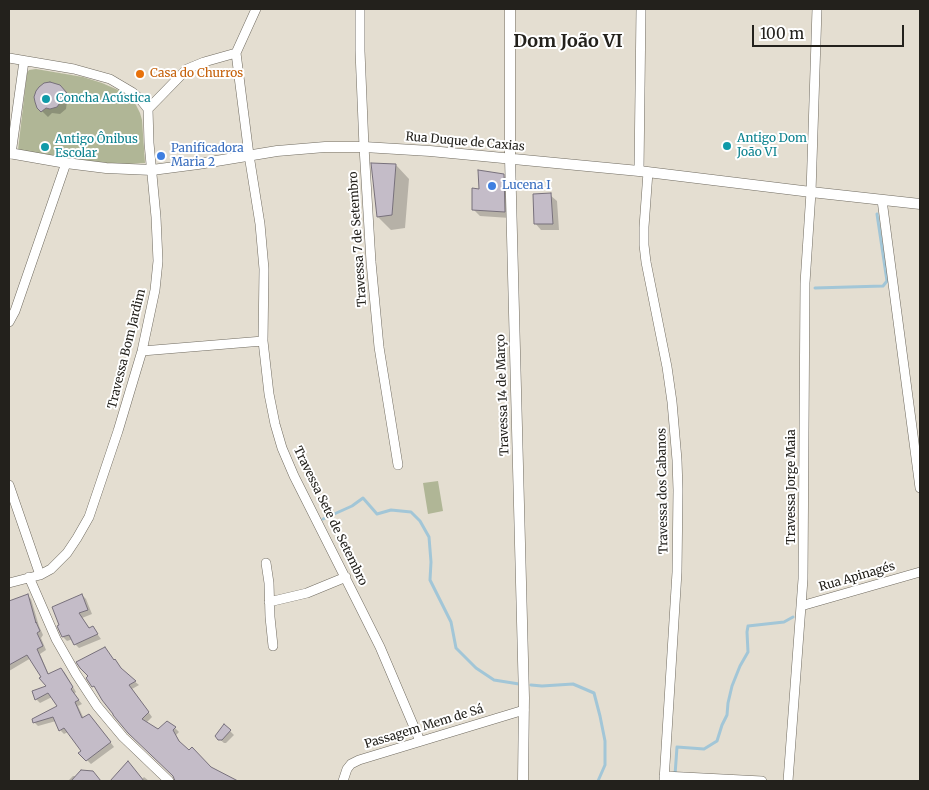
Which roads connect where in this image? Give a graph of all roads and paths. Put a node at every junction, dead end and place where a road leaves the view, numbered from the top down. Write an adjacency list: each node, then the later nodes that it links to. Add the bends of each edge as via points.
1 (256, 9): 6 (street)
2 (360, 9): 10 (street, Travessa 7 de Setembro)
3 (510, 9): 13 (street, Travessa 14 de Março)
4 (641, 9): 16 (street, Travessa dos Cabanos)
5 (816, 9): 17 (street, Travessa Jorge Maia)
6 (236, 53): 9 (street, via 188,70); 12 (street, Travessa Sete de Setembro)
7 (9, 58): 8 (street)
8 (24, 61): 9 (street, via 110,79 132,92); 11 (street)
9 (148, 109): 15 (street, Travessa Bom Jardim)
10 (364, 147): 12 (street, Rua Duque de Caxias, via 304,148); 13 (street, Rua Duque de Caxias); 23 (street, Travessa 7 de Setembro, via 379,347)
11 (10, 153): 14 (street, Rua Duque de Caxias)
12 (249, 155): 15 (street, Rua Duque de Caxias); 21 (street, Travessa Sete de Setembro, via 258,204 264,269)
13 (510, 158): 16 (street, Rua Duque de Caxias); 35 (street, Travessa 14 de Março)
14 (66, 163): 15 (street, Rua Duque de Caxias); 20 (street)
15 (152, 170): 22 (street, Travessa Bom Jardim, via 158,260)
16 (643, 171): 17 (street, Rua Duque de Caxias); 37 (street, Travessa dos Cabanos, via 644,245 672,402 678,480 677,572)
17 (811, 192): 18 (street, Rua Duque de Caxias); 33 (street, Travessa Jorge Maia, via 806,283)
18 (882, 200): 19 (street, Rua Duque de Caxias); 25 (street)
19 (920, 204)
20 (9, 322)
21 (264, 341): 22 (street); 30 (street, Travessa Sete de Setembro, via 269,394 282,448)
22 (142, 351): 28 (street, Travessa Bom Jardim, via 89,517 67,553)
23 (398, 465)
24 (9, 485): 28 (street)
25 (920, 488)
26 (266, 563): 32 (street)
27 (920, 572): 33 (street, Rua Apinagés)
28 (40, 575): 29 (street, Travessa Bom Jardim)
29 (28, 577): 31 (street, Travessa Bom Jardim); 38 (street, via 56,638 97,706 123,737)
30 (346, 578): 32 (street, via 307,593); 36 (street, Travessa Sete de Setembro)
31 (9, 583)
32 (269, 602): 34 (street)
33 (801, 606): 42 (street, Travessa Jorge Maia)
34 (273, 646)
35 (524, 710): 36 (street, Passagem Mem de Sá); 40 (street, Travessa 14 de Março)
36 (420, 741): 39 (street, Passagem Mem de Sá, via 351,764)
37 (664, 778): 41 (street)
38 (169, 781)
39 (343, 781)
40 (523, 781)
41 (762, 781)
42 (788, 781)

